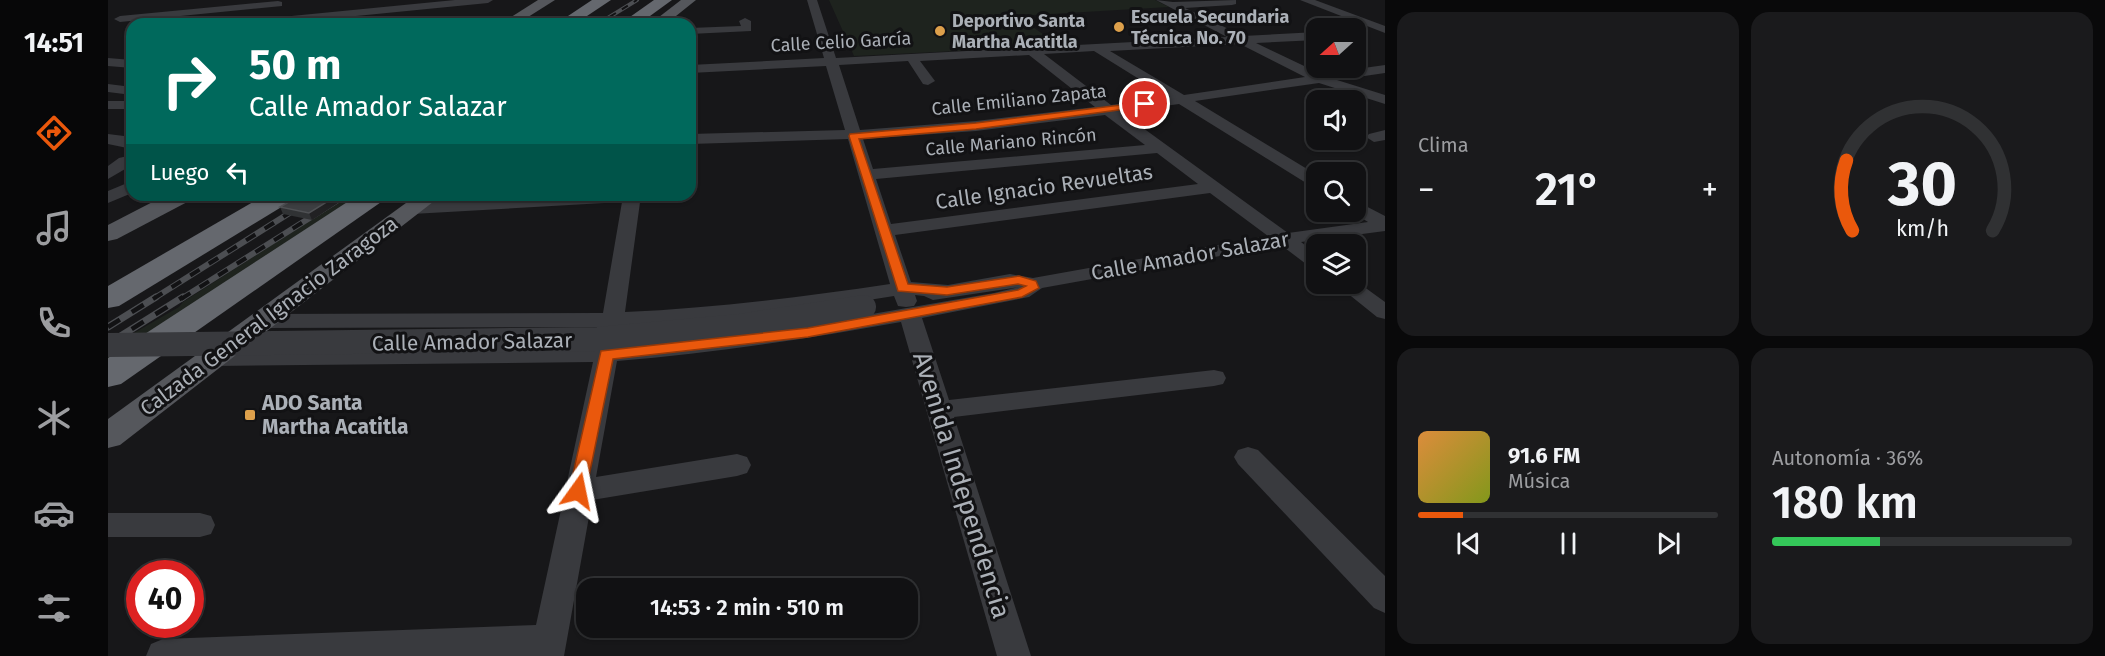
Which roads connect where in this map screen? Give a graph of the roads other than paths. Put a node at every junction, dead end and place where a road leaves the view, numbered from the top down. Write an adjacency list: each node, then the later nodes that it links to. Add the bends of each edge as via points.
1 (488, 0): 18 (street)
2 (502, 0): 19 (street)
3 (548, 0): 20 (main road)
4 (603, 0): 21 (highway)
5 (682, 0): 14 (highway)
6 (689, 0): 14 (main road)
7 (812, 0): 33 (street, Avenida Independencia)
8 (1305, 0): 26 (street)
9 (283, 2): 16 (street); 17 (street)
10 (1232, 2): 11 (street)
11 (1166, 3): 29 (street)
12 (131, 6): 13 (street)
13 (108, 13): 22 (street)
14 (659, 17)
15 (126, 18): 22 (street)
16 (130, 18)
17 (273, 18)
18 (310, 18)
19 (471, 18)
20 (517, 18)
21 (574, 18)
22 (120, 19): 23 (street)
23 (126, 21)
24 (745, 21): 25 (street, via 747,28)
25 (696, 31)
26 (1385, 31): 27 (street)
27 (1366, 33)
28 (1306, 37): 29 (street, Calle Celio García)
29 (1243, 40): 30 (street, Calle Celio García); 38 (street)
30 (1097, 48): 31 (street, Calle Celio García); 47 (street)
31 (1032, 51): 32 (street, Calle Celio García); 52 (street)
32 (911, 57): 33 (street, Calle Celio García); 43 (street)
33 (829, 61): 36 (street, Calle Celio García); 53 (street, Avenida Independencia)
34 (108, 62): 35 (street)
35 (126, 64)
36 (696, 69)
37 (1385, 69): 39 (street, Calle Emiliano Zapata)
38 (1306, 72)
39 (1366, 72)
40 (108, 77): 41 (street)
41 (126, 78)
42 (1318, 78): 47 (street, Calle Emiliano Zapata); 48 (street)
43 (928, 81)
44 (108, 88): 45 (street)
45 (126, 90)
46 (108, 99): 49 (street)
47 (1182, 99): 52 (street, Calle Emiliano Zapata); 61 (street)
48 (1385, 100)
49 (126, 102)
50 (126, 104): 51 (street)
51 (108, 105)
52 (1108, 110): 53 (street, Calle Emiliano Zapata); 57 (street)
53 (853, 136): 55 (street, Calle Emiliano Zapata); 60 (street, Avenida Independencia)
54 (108, 139): 56 (street)
55 (696, 139)
56 (126, 141)
57 (1161, 148): 60 (street, Calle Mariano Rincón); 63 (street)
58 (126, 161): 59 (street)
59 (108, 175): 62 (street)
60 (866, 175): 74 (street, Avenida Independencia)
61 (1306, 175)
62 (126, 179)
63 (1212, 187): 74 (street, Calle Ignacio Revueltas); 76 (street)
64 (126, 189): 65 (street)
65 (108, 198)
66 (171, 201): 75 (main road)
67 (274, 201): 79 (highway)
68 (366, 201): 87 (highway, Calzada General Ignacio Zaragoza)
69 (457, 201): 71 (street)
70 (631, 201): 82 (street)
71 (422, 202): 83 (main road, Calzada General Ignacio Zaragoza)
72 (1366, 213): 73 (street)
73 (1385, 225): 76 (street, Calle Amador Salazar)
74 (883, 231): 80 (street, Avenida Independencia)
75 (108, 234)
76 (1284, 239): 77 (street); 80 (street, Calle Amador Salazar, via 1032,284 1022,294)
77 (1306, 254)
78 (1360, 294): 81 (street)
79 (108, 299)
80 (906, 301): 82 (street, Calle Amador Salazar, via 799,304); 84 (street, Calle Amador Salazar, bridge, via 739,326 598,339); 85 (street, Calle Amador Salazar, via 808,332); 89 (street, Avenida Independencia)
81 (1385, 312)
82 (613, 320): 83 (street, Calle Amador Salazar)
83 (263, 321): 86 (main road, Calzada General Ignacio Zaragoza)
84 (108, 345)
85 (606, 354): 86 (street, Calle Amador Salazar); 93 (street)
86 (215, 358): 90 (main road, Calzada General Ignacio Zaragoza)
87 (108, 375)
88 (1214, 378): 89 (street)
89 (939, 410): 99 (street, Avenida Independencia)
90 (108, 436)
91 (1248, 457): 96 (street)
92 (737, 465): 93 (street)
93 (578, 491): 97 (street)
94 (108, 525): 95 (street)
95 (200, 525)
96 (1385, 598)
97 (548, 649): 98 (street)
98 (163, 656)
99 (1014, 656)

